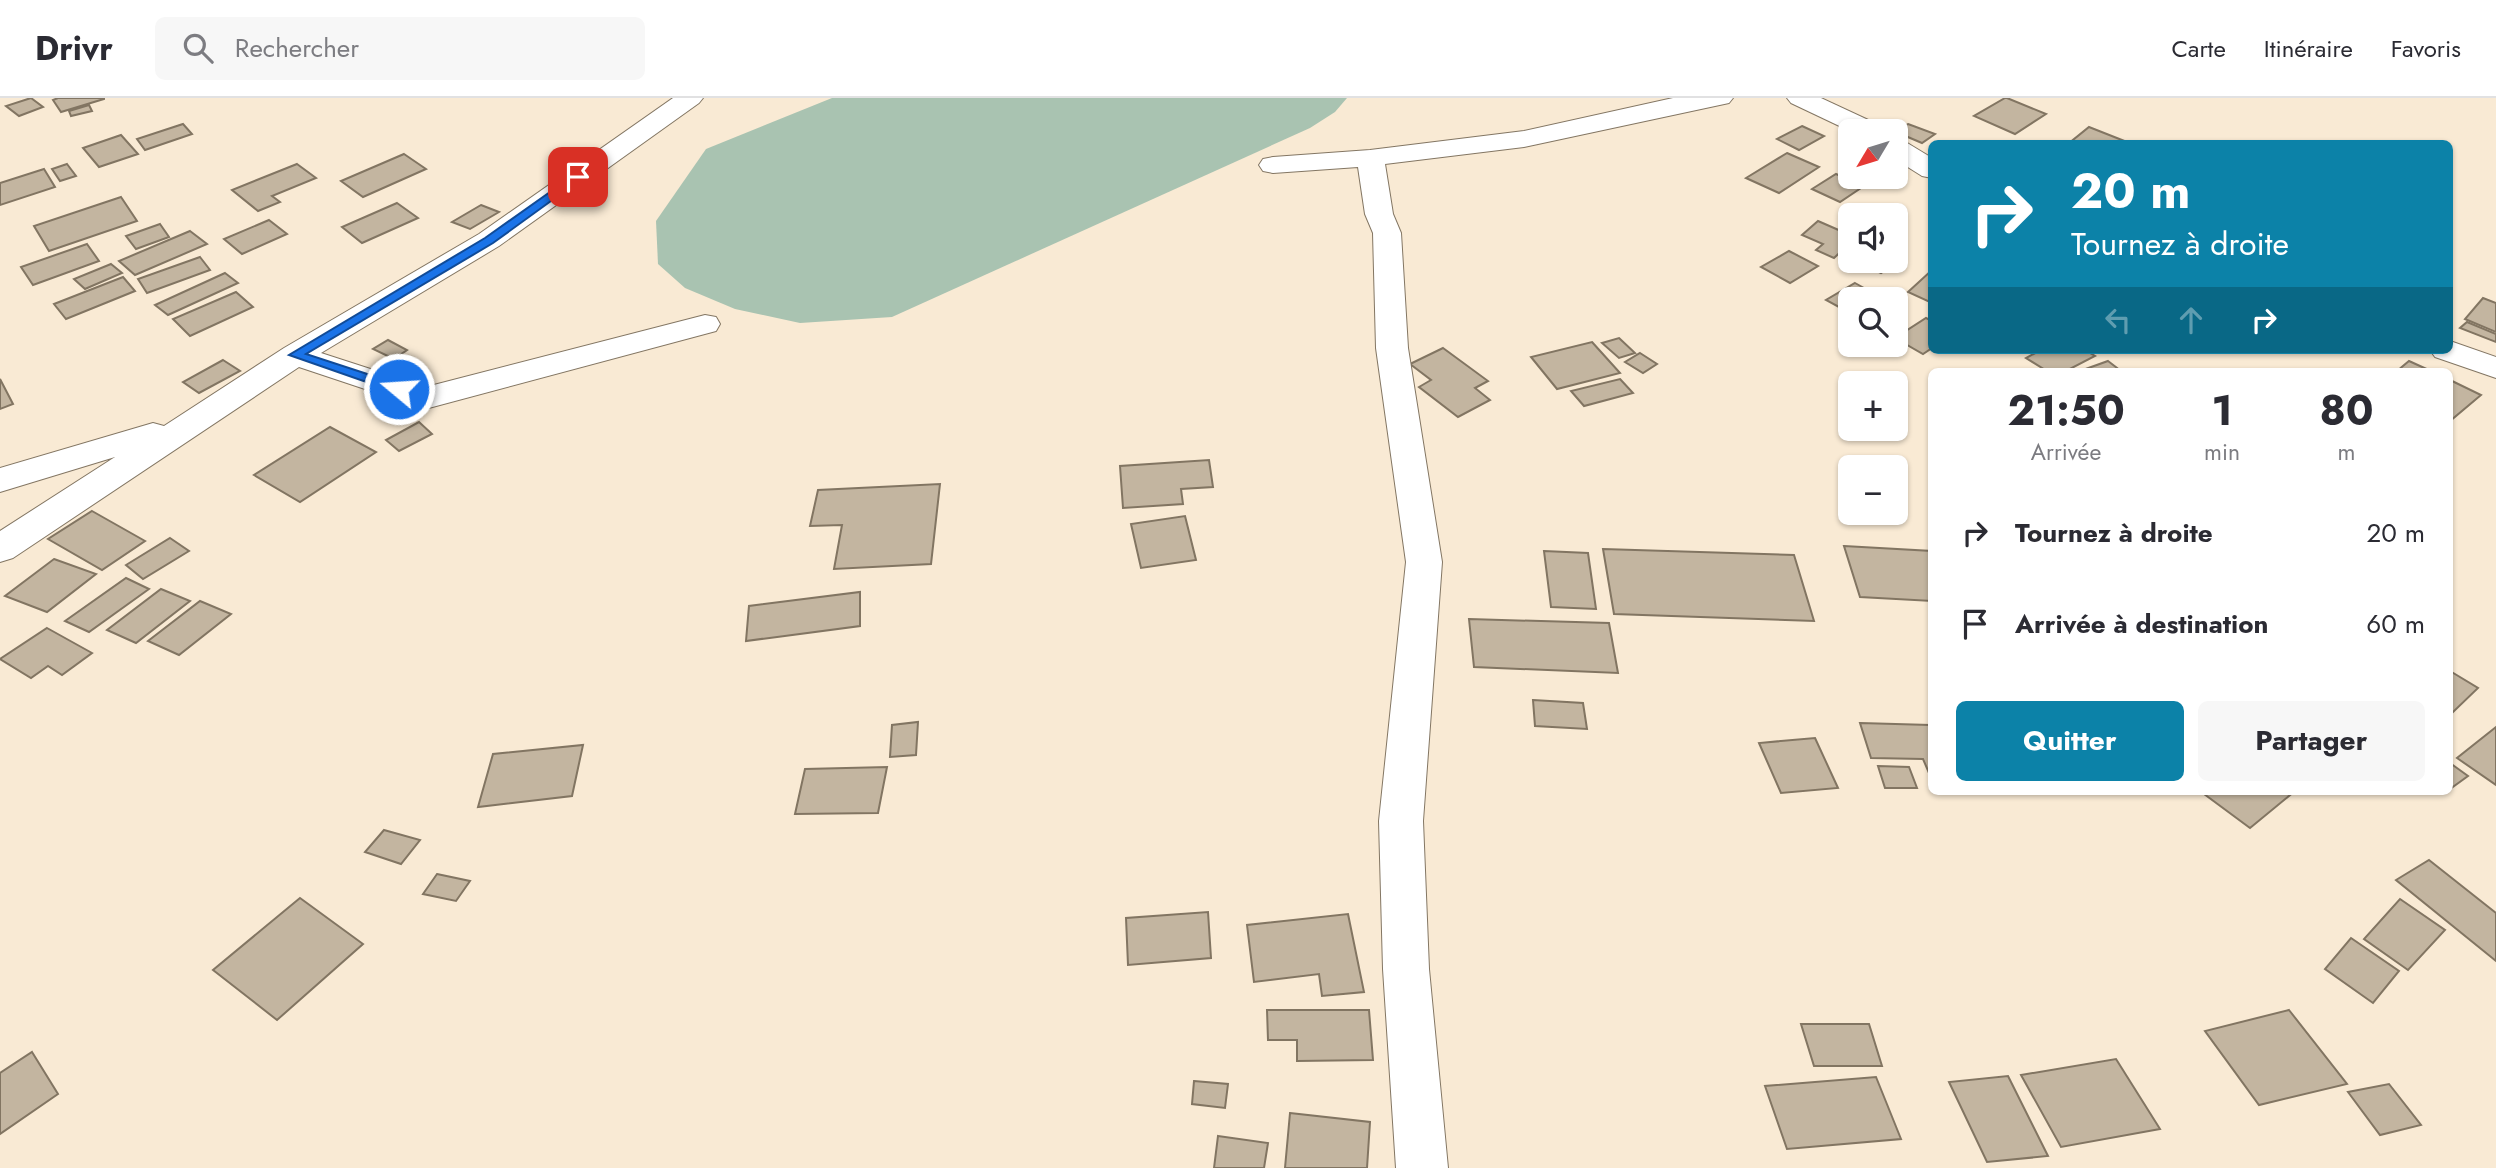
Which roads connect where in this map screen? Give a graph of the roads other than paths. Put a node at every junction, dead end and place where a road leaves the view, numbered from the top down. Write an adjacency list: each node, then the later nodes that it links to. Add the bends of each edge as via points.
1 (690, 98): 11 (street, via 489,240)
2 (1720, 98): 6 (street, via 1524,139)
3 (1800, 98): 4 (street)
4 (1845, 119)
5 (1908, 155): 8 (street)
6 (1370, 158): 7 (street); 16 (street, via 1379,214 1387,233 1392,348 1424,562 1401,821 1406,969)
7 (1273, 165)
8 (1928, 168)
9 (705, 324): 11 (street, via 425,398)
10 (2453, 353): 12 (street)
11 (295, 355): 13 (street)
12 (2496, 368)
13 (199, 420): 14 (street); 15 (street)
14 (0, 480)
15 (0, 549)
16 (1422, 1168)

